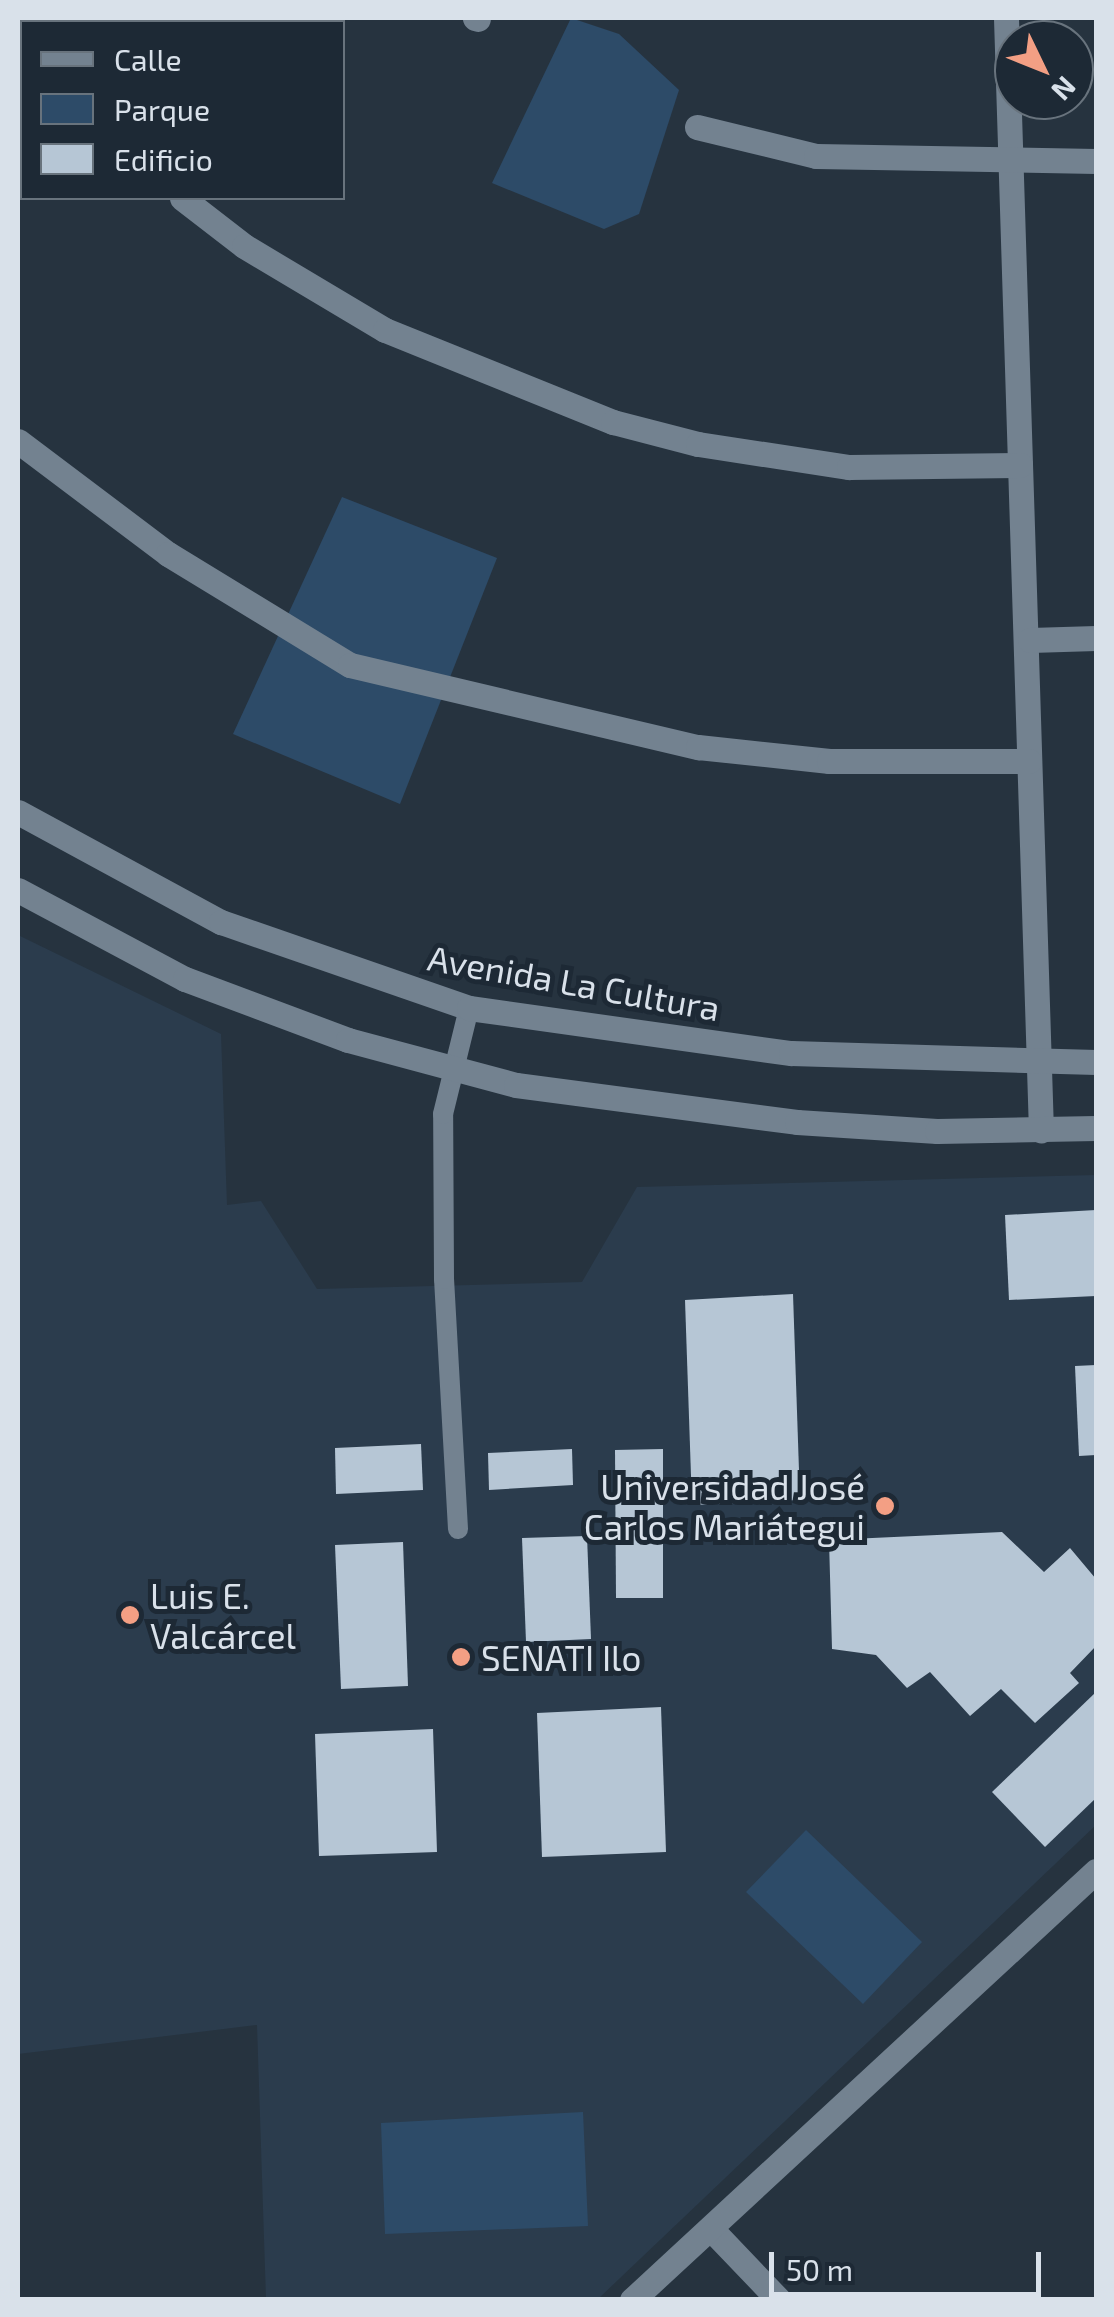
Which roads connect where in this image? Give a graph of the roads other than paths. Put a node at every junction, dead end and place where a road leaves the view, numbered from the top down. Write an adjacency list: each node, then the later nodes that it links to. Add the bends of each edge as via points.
1 (1006, 18): 4 (street)
2 (697, 128): 4 (street, via 816,156)
3 (1096, 160): 4 (street)
4 (1010, 162): 7 (street)
5 (185, 200): 7 (street, via 244,246 385,330 613,422 698,444 848,467)
6 (18, 441): 10 (street, via 168,554 350,665 698,747 829,761)
7 (1020, 465): 9 (street)
8 (1096, 638): 9 (street)
9 (1030, 640): 10 (street)
10 (1029, 761): 15 (street)
11 (18, 812): 13 (street, Avenida La Cultura, via 221,922)
12 (18, 890): 16 (street, via 185,979)
13 (469, 1008): 15 (street, Avenida La Cultura, via 791,1052); 16 (lane)
14 (1096, 1062): 15 (street, Avenida La Cultura)
15 (1043, 1065): 18 (street)
16 (449, 1070): 18 (street, via 797,1122); 19 (lane, via 444,1278)
17 (1096, 1128): 18 (street)
18 (1042, 1130)
19 (458, 1529)
20 (1096, 1870): 21 (street)
21 (713, 2231): 22 (street); 23 (street)
22 (632, 2300)
23 (779, 2300)

